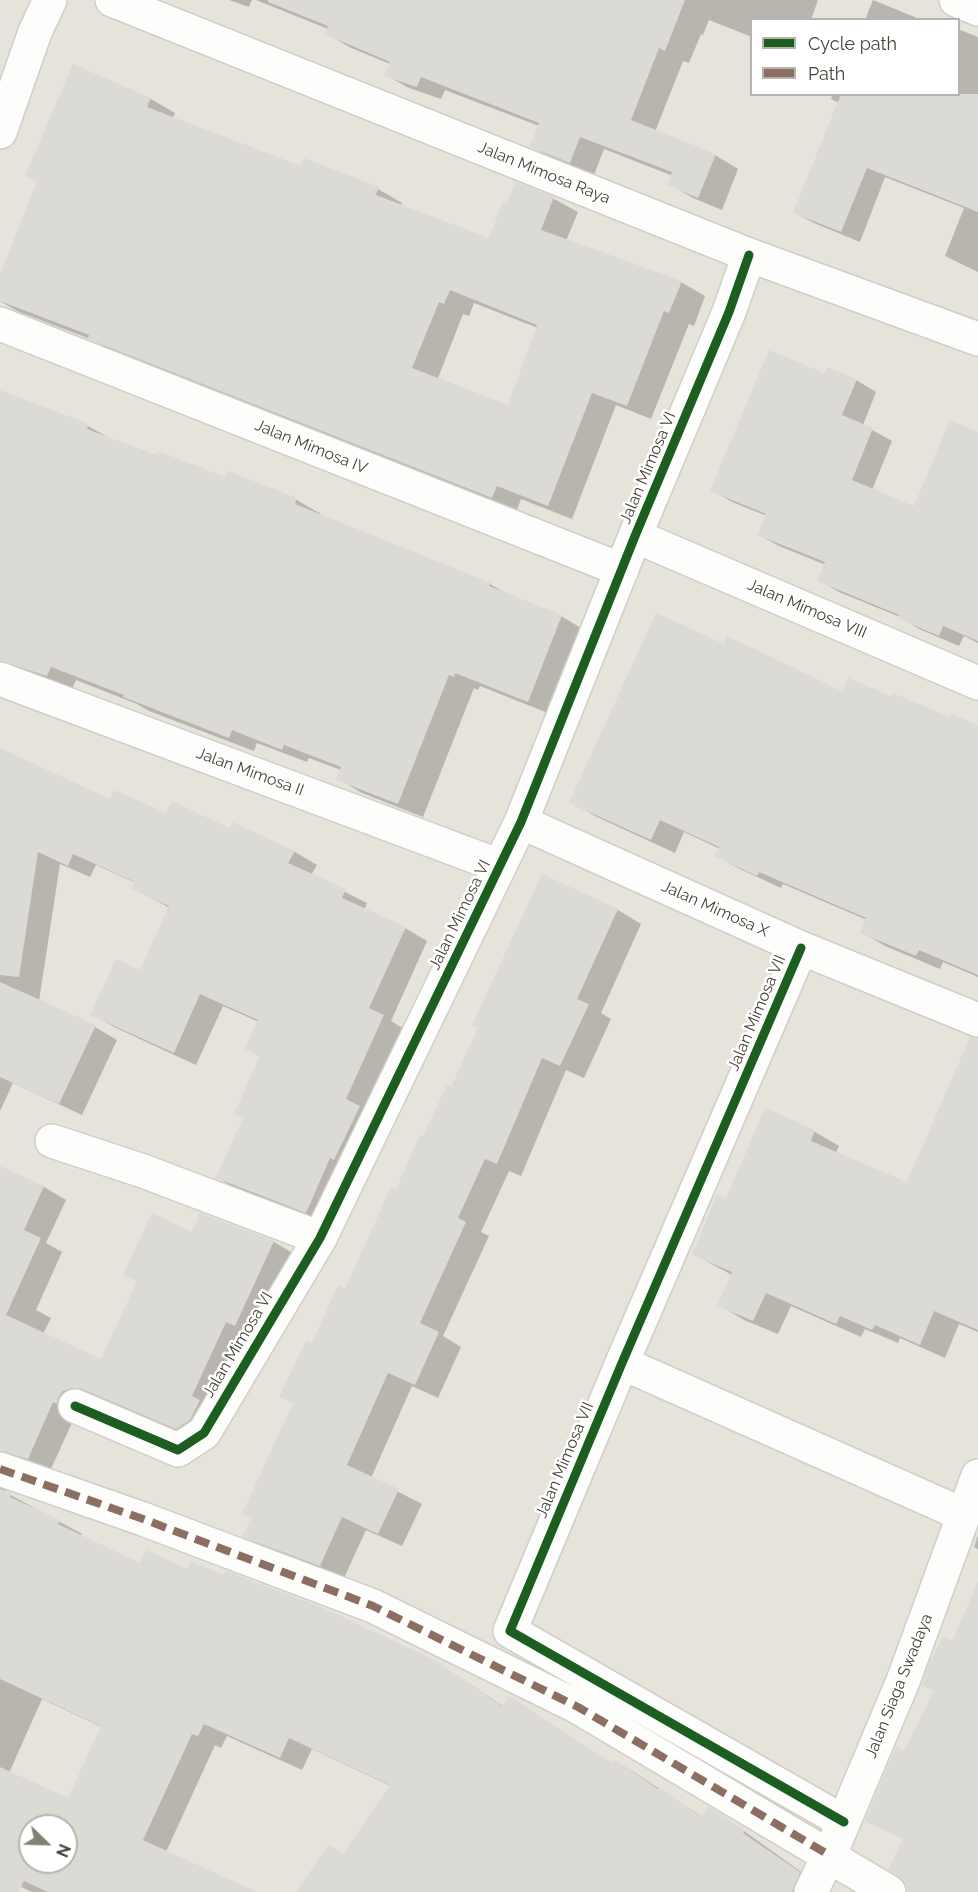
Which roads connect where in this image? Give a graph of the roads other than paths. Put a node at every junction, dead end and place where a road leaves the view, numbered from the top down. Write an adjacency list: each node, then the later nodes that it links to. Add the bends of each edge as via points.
1 (50, 0): 5 (street, via 34,32)
2 (112, 0): 6 (street, Jalan Mimosa Raya)
3 (956, 0): 4 (street)
4 (978, 9)
5 (0, 132)
6 (749, 255): 8 (street, Jalan Mimosa Raya); 9 (street, Jalan Mimosa VI)
7 (0, 324): 10 (street, Jalan Mimosa IV)
8 (978, 339)
9 (635, 536): 10 (street, Jalan Mimosa VI); 12 (street, Jalan Mimosa VIII)
10 (622, 570): 13 (street, Jalan Mimosa VI)
11 (0, 679): 14 (street, Jalan Mimosa II)
12 (978, 683)
13 (521, 822): 14 (street, Jalan Mimosa VI); 15 (street, Jalan Mimosa X)
14 (500, 866): 18 (street, Jalan Mimosa VI)
15 (801, 948): 16 (street, Jalan Mimosa X); 19 (street, Jalan Mimosa VII)
16 (978, 1020)
17 (52, 1141): 18 (street)
18 (320, 1238): 20 (street, Jalan Mimosa VI, via 204,1433 178,1450)
19 (622, 1363): 23 (street); 24 (street, Jalan Mimosa VII, via 510,1631)
20 (75, 1406)
21 (0, 1469): 25 (street, via 373,1606 578,1707)
22 (978, 1476): 23 (street, Jalan Siaga Swadaya)
23 (964, 1515): 24 (street, Jalan Siaga Swadaya, via 903,1682)
24 (843, 1822): 25 (street, Jalan Siaga Swadaya)
25 (829, 1855): 26 (street, Jalan Siaga Swadaya); 27 (street)
26 (811, 1892)
27 (889, 1892)

